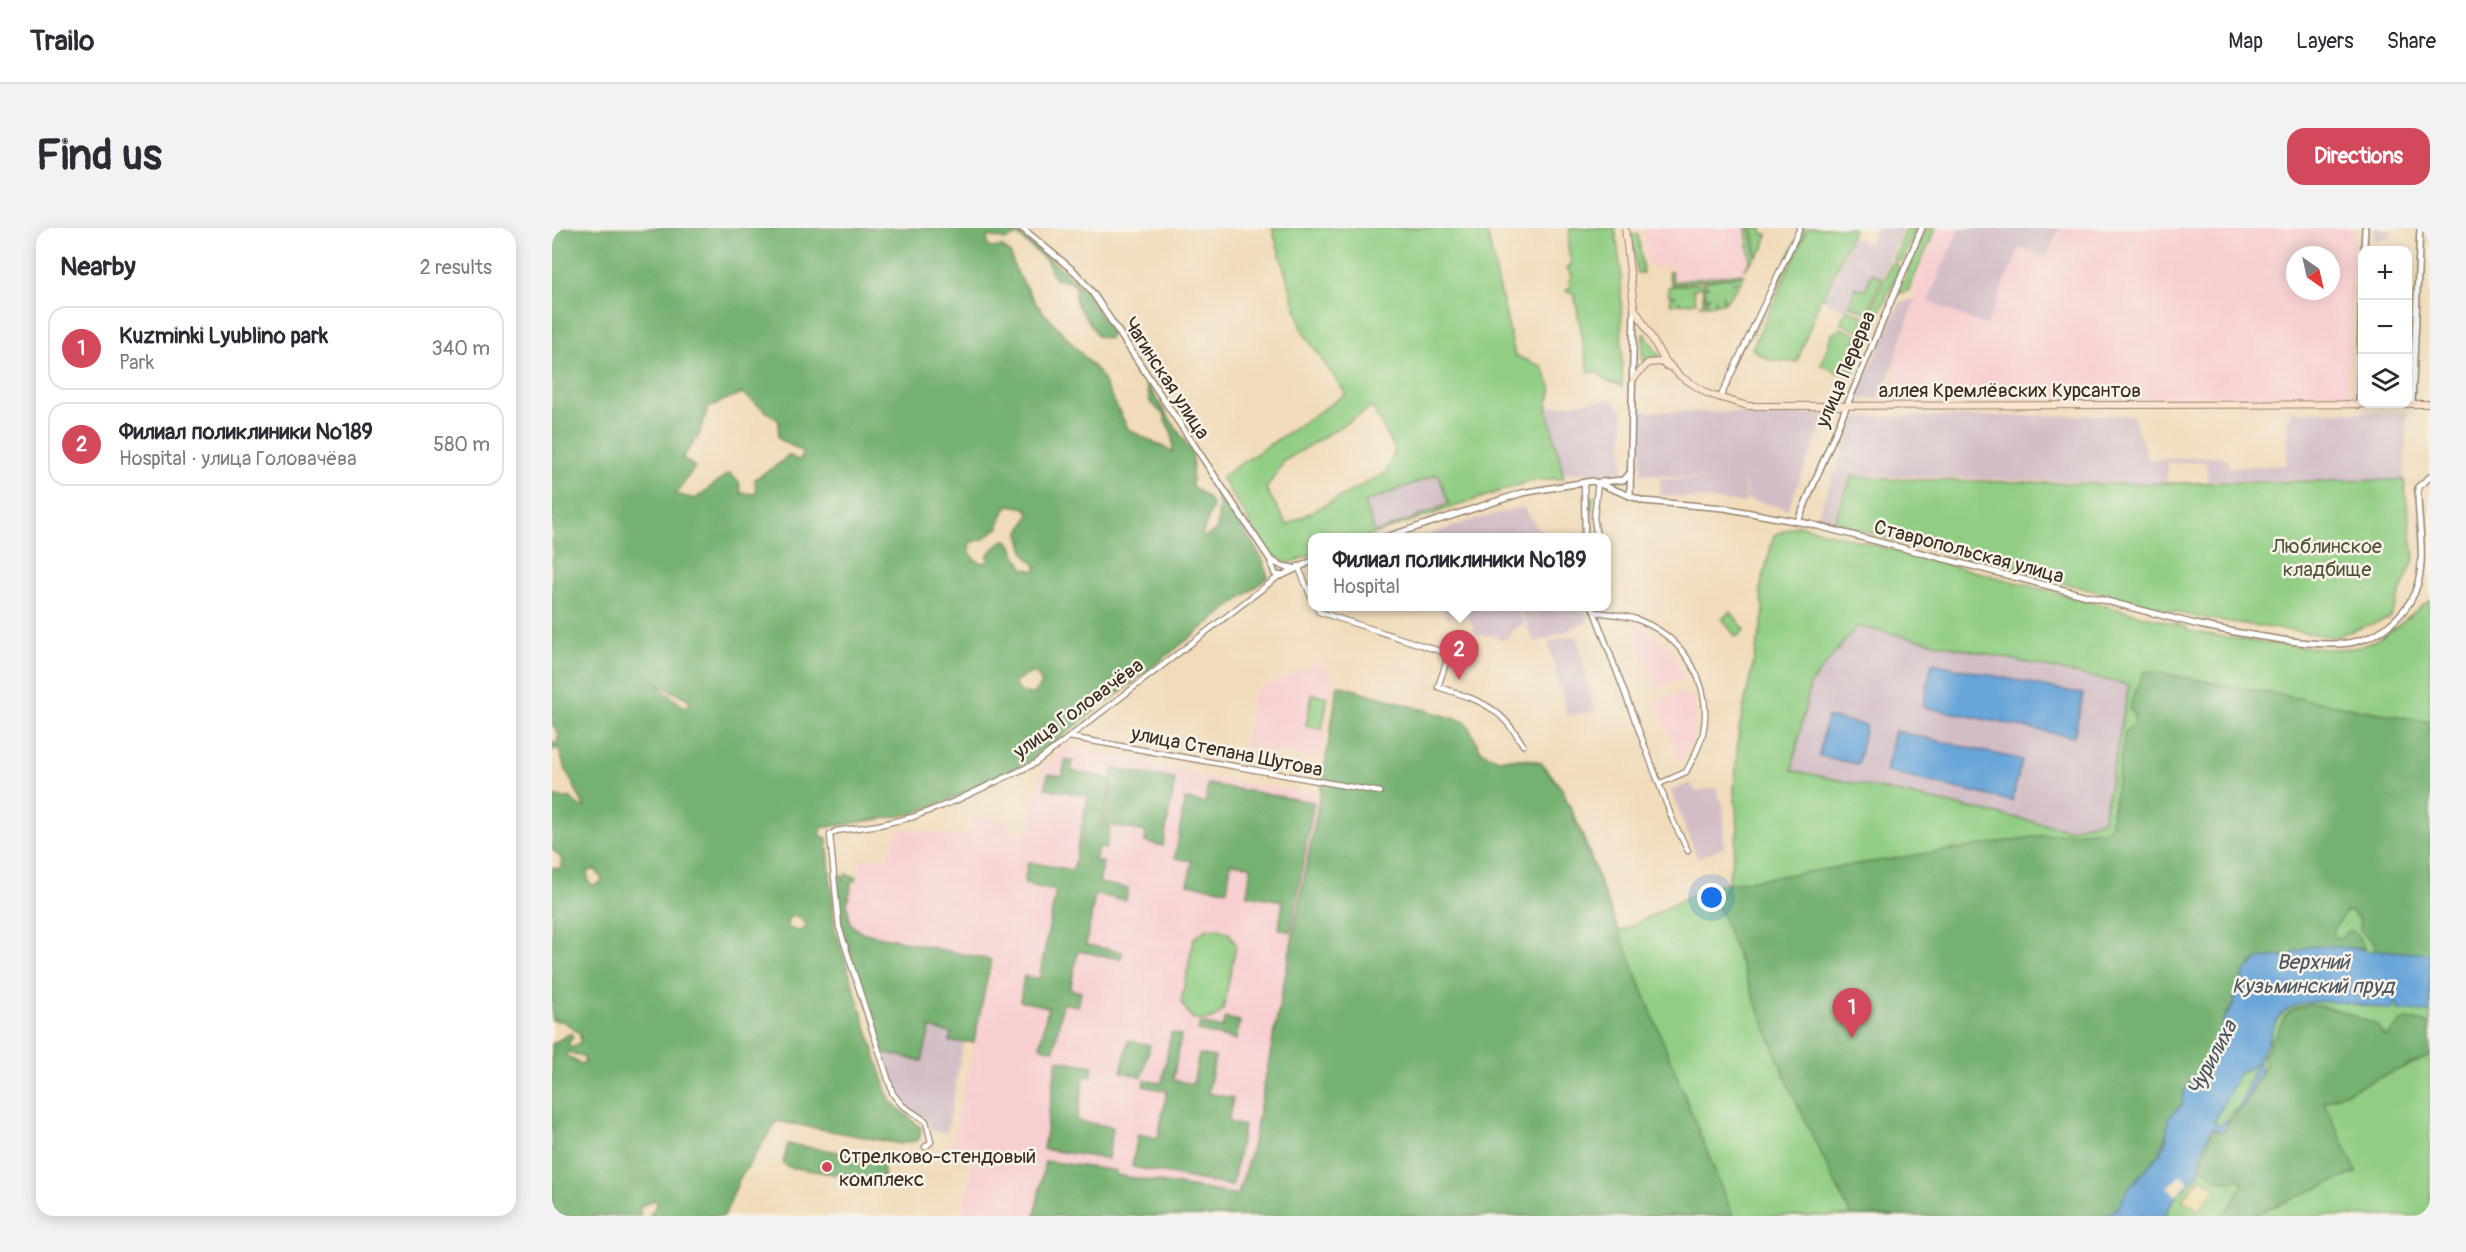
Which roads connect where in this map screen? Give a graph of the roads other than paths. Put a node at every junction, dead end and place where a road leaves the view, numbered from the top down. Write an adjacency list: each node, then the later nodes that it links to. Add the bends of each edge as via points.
1 (1022, 228): 27 (street, Чагинская улица, via 1075,272 1092,292)
2 (1625, 228): 9 (main road)
3 (1800, 228): 13 (street)
4 (1922, 228): 17 (street, улица Перерва)
5 (2366, 228): 7 (street)
6 (2420, 228): 14 (street)
7 (2364, 246)
8 (2362, 300): 10 (street)
9 (1634, 307): 11 (main road, аллея Кремлёвских Курсантов, via 1650,338); 12 (street)
10 (2360, 354)
11 (1675, 370): 12 (main road, via 1660,362 1648,363); 13 (main road, аллея Кремлёвских Курсантов)
12 (1633, 379): 18 (street)
13 (1720, 398): 17 (main road, аллея Кремлёвских Курсантов, via 1748,406)
14 (2412, 404): 15 (main road, аллея Кремлёвских Курсантов)
15 (2430, 404)
16 (2358, 405): 17 (main road, аллея Кремлёвских Курсантов)
17 (1844, 407): 23 (street, улица Перерва)
18 (1631, 472): 21 (street, via 1624,480); 22 (street)
19 (2430, 477): 23 (street, Ставропольская улица, via 2418,487 2421,565 2411,601 2387,626 2365,639 2342,644 2185,622)
20 (1584, 482): 21 (street, Ставропольская улица); 24 (street, Ставропольская улица, via 1522,493); 25 (street)
21 (1598, 482): 22 (street, Ставропольская улица); 26 (street)
22 (1630, 496): 23 (street, Ставропольская улица, via 1643,501 1724,507)
23 (1798, 521)
24 (1396, 533)
25 (1585, 533)
26 (1596, 533)
27 (1270, 559): 29 (street, Чагинская улица); 31 (street, Чагинская улица)
28 (1308, 562): 30 (street)
29 (1281, 566): 30 (street); 31 (street); 32 (street)
30 (1296, 567): 32 (street); 34 (street)
31 (1274, 570): 32 (street); 33 (street)
32 (1281, 575): 33 (street, улица Головачёва)
33 (1270, 581): 38 (street, улица Головачёва)
34 (1308, 591)
35 (1318, 611): 39 (street, via 1449,654 1438,687 1488,704)
36 (1595, 611): 40 (street)
37 (1606, 611): 40 (street, via 1638,619 1662,631 1687,655 1703,690 1701,741 1686,772)
38 (1069, 737): 41 (street, улица Степана Шутова); 43 (street, улица Головачёва, via 1034,764 955,801 913,817 830,835 839,927 893,1094 902,1106 926,1121 931,1142)
39 (1523, 745)
40 (1661, 783): 42 (street)
41 (1380, 792)
42 (1688, 851)
43 (925, 1147)

